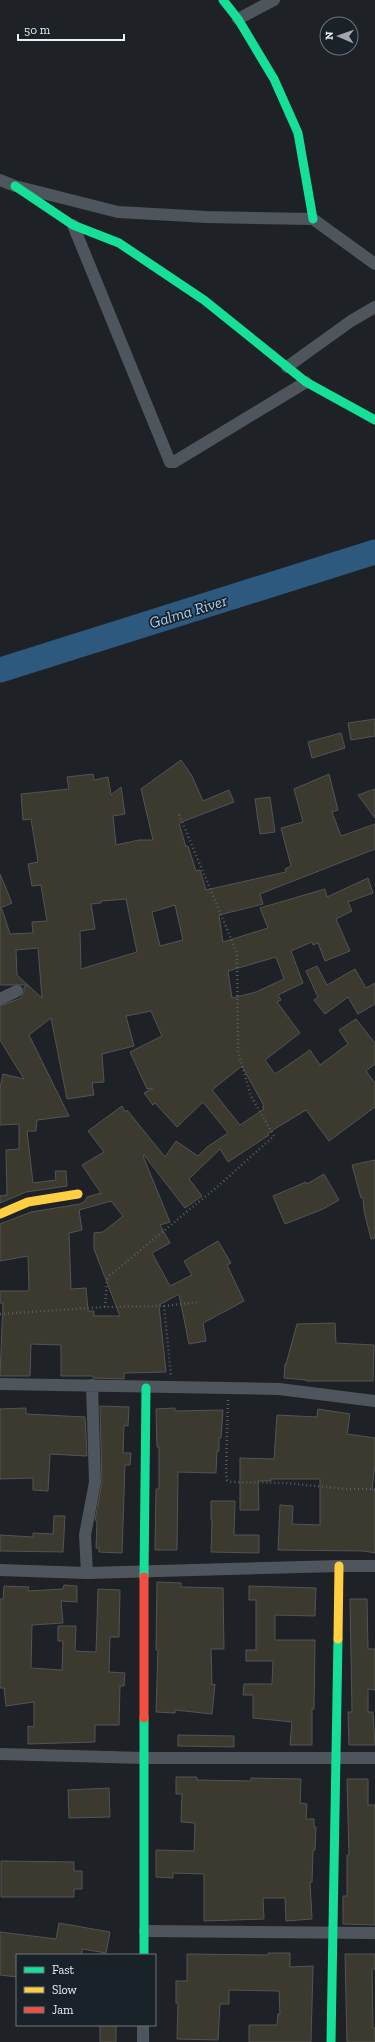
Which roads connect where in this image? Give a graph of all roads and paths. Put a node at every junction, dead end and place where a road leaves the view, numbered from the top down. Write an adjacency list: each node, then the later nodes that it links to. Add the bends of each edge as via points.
1 (223, 0): 3 (street)
2 (274, 0): 3 (street)
3 (238, 19): 6 (street, via 274,79 298,133)
4 (0, 180): 5 (street)
5 (15, 186): 6 (street, via 118,212); 7 (street)
6 (314, 219): 8 (street)
7 (73, 225): 10 (street, via 119,243 204,300); 11 (street, via 170,462 174,462)
8 (375, 264)
9 (375, 307): 10 (street, via 351,321)
10 (287, 368): 11 (street)
11 (306, 382): 12 (street)
12 (375, 420)
13 (178, 812): 20 (path, via 237,953 238,1052 251,1096 274,1136 217,1187 109,1276)
14 (17, 991): 15 (street)
15 (0, 999)
16 (78, 1194): 17 (street, via 28,1202)
17 (0, 1214)
18 (198, 1302): 19 (path)
19 (164, 1306): 20 (path); 25 (path)
20 (105, 1307): 21 (path)
21 (0, 1314)
22 (0, 1384): 23 (street)
23 (92, 1385): 24 (street); 33 (street, via 95,1482 85,1534)
24 (146, 1388): 25 (street); 32 (street)
25 (172, 1388): 26 (street)
26 (228, 1389): 27 (street, via 279,1389 352,1396); 28 (path, via 227,1480 244,1484 285,1483 347,1490)
27 (375, 1401)
28 (375, 1489)
29 (339, 1566): 30 (street); 32 (street); 36 (street)
30 (375, 1566)
31 (0, 1570): 33 (street)
32 (144, 1572): 33 (street); 35 (street)
33 (87, 1574)
34 (0, 1754): 35 (street)
35 (144, 1758): 36 (street); 38 (street)
36 (336, 1758): 37 (street); 39 (street)
37 (375, 1758)
38 (145, 1931): 39 (street); 41 (street)
39 (332, 1932): 40 (street); 44 (street)
40 (375, 1933)
41 (144, 1954)
42 (143, 2026): 43 (street)
43 (143, 2042)
44 (331, 2042)

